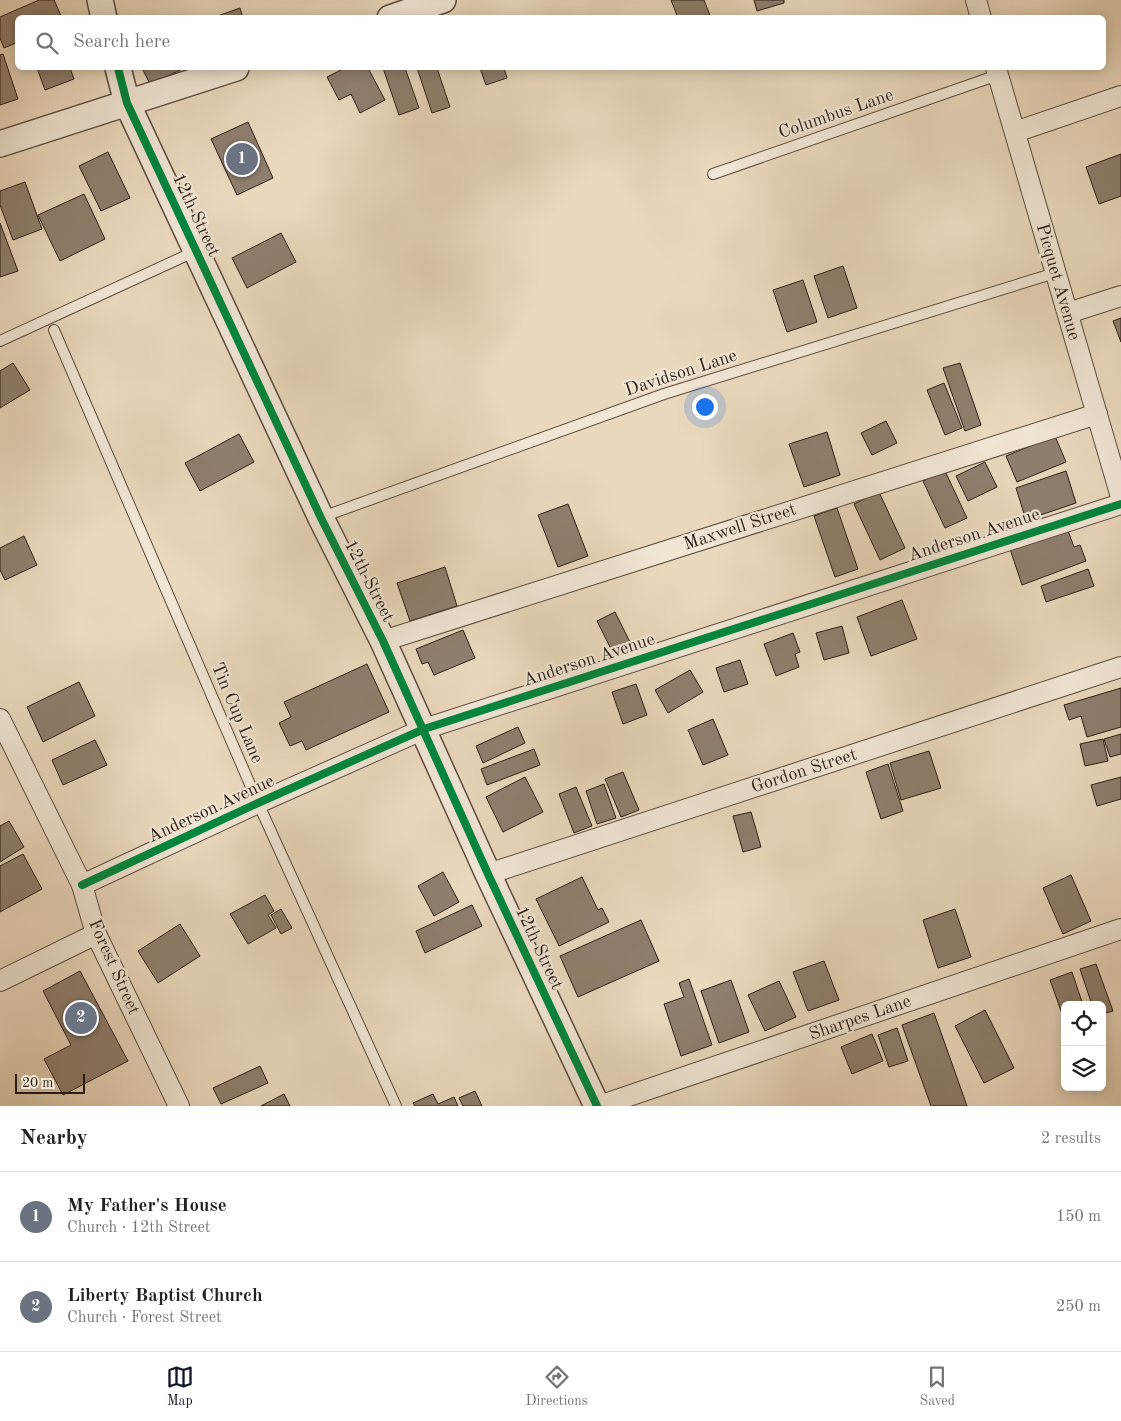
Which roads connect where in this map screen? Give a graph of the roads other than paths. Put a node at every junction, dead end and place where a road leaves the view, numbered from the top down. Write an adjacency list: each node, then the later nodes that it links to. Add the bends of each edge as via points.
1 (100, 0): 4 (street)
2 (444, 0): 5 (street)
3 (976, 0): 6 (street)
4 (103, 15)
5 (399, 15)
6 (980, 15)
7 (119, 70): 11 (street, 12th Street)
8 (230, 70): 11 (street)
9 (997, 71): 12 (street, Picquet Avenue); 14 (lane, Columbus Lane)
10 (1121, 96): 12 (street)
11 (127, 103): 13 (street); 15 (street, 12th Street)
12 (1015, 132): 16 (street, Picquet Avenue)
13 (0, 144)
14 (713, 174)
15 (196, 251): 20 (lane); 24 (street, 12th Street)
16 (1055, 273): 18 (street, Picquet Avenue); 24 (lane, Davidson Lane, via 664,394)
17 (1121, 296): 18 (street)
18 (1068, 313): 21 (street, Picquet Avenue)
19 (54, 330): 29 (lane, Tin Cup Lane)
20 (0, 341)
21 (1097, 414): 22 (street, Picquet Avenue); 25 (street, Maxwell Street)
22 (1121, 497)
23 (1121, 504): 28 (street, Anderson Avenue)
24 (321, 518): 25 (street, 12th Street)
25 (383, 641): 28 (street, 12th Street)
26 (1121, 667): 30 (street, Gordon Street)
27 (0, 719): 31 (street, Forest Street)
28 (424, 729): 29 (street, Anderson Avenue); 30 (street, 12th Street)
29 (258, 803): 31 (street, Anderson Avenue); 36 (lane, Tin Cup Lane)
30 (488, 874): 37 (street, 12th Street)
31 (82, 885): 33 (street, Forest Street)
32 (1121, 929): 37 (street, Sharpes Lane)
33 (96, 934): 34 (street); 35 (street, Forest Street)
34 (0, 981)
35 (179, 1106)
36 (396, 1106)
37 (598, 1106)

